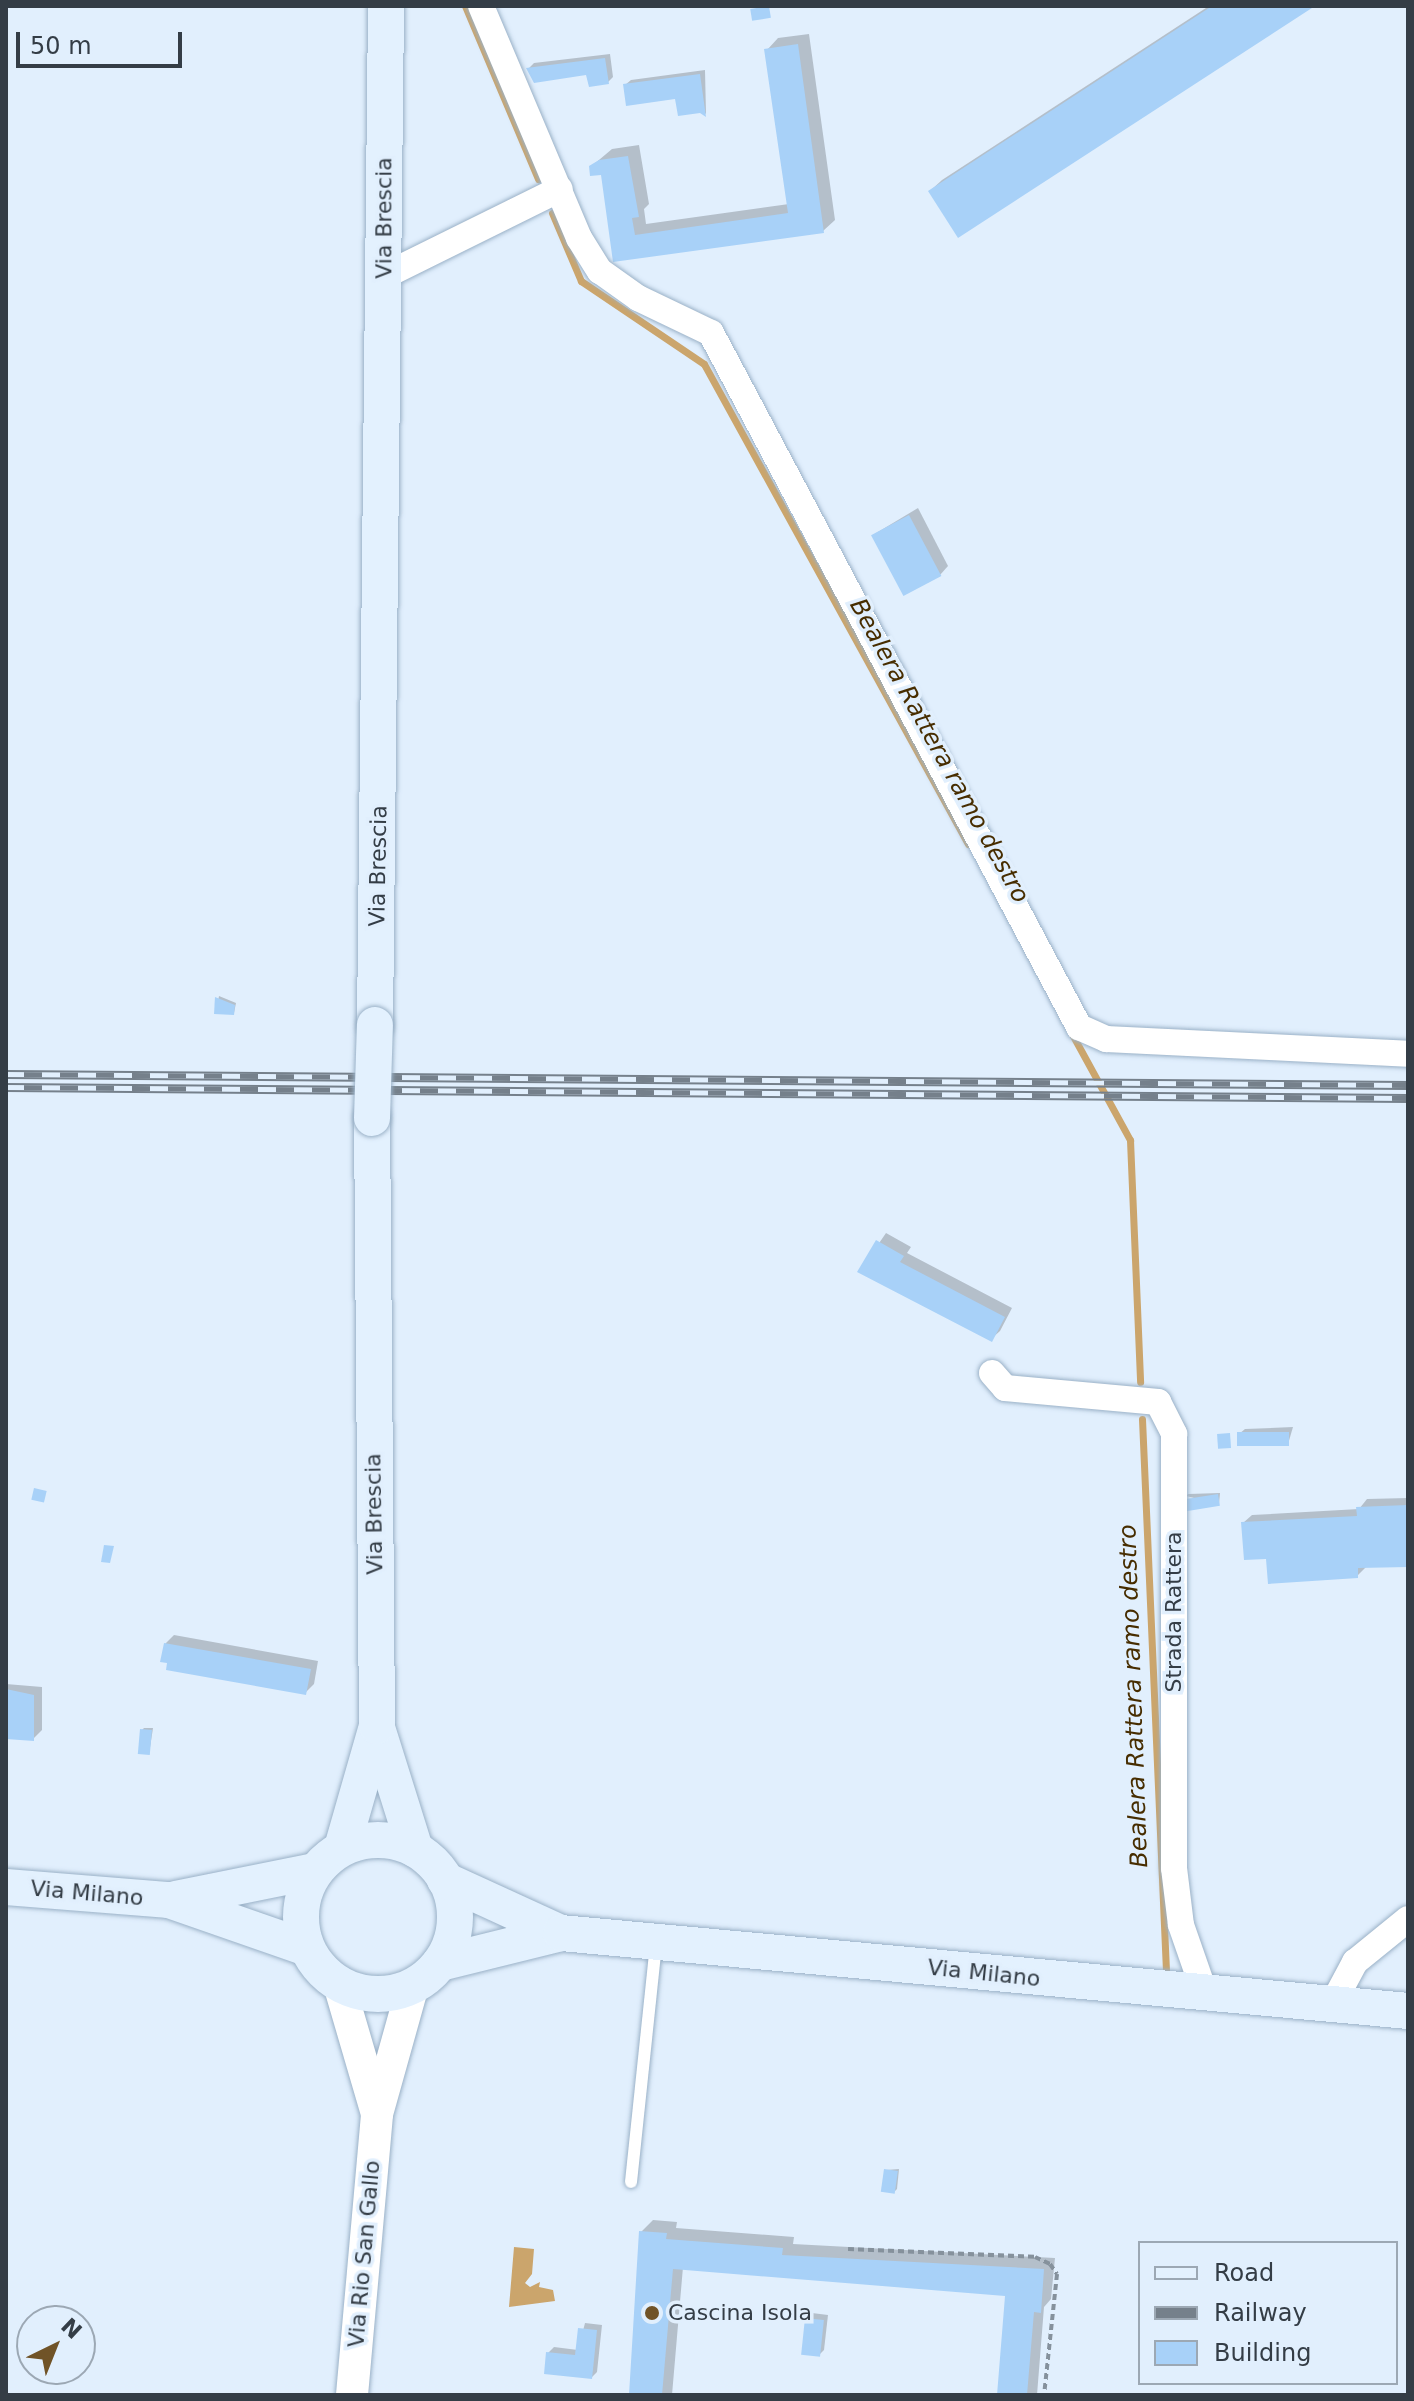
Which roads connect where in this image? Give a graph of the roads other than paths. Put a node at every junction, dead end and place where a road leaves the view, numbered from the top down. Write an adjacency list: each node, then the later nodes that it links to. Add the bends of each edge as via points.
1 (386, 6): 4 (main road, Via Brescia)
2 (481, 6): 3 (street)
3 (560, 189): 4 (street); 5 (street, via 579,238 600,271 638,298 711,333 1079,1027 1106,1039)
4 (384, 276): 7 (main road, Via Brescia, bridge, via 372,1118)
5 (1408, 1054)
6 (992, 1373): 20 (street, Strada Rattera, via 1005,1388 1158,1402 1174,1434 1174,1868 1181,1925)
7 (377, 1726): 8 (main road); 9 (main road)
8 (342, 1848): 9 (main road, via 391,1841); 10 (main road)
9 (415, 1849): 11 (main road)
10 (315, 1871): 13 (main road, Via Milano); 17 (main road, via 301,1909)
11 (445, 1880): 15 (main road, Via Milano); 18 (main road, via 455,1922)
12 (6, 1887): 13 (main road, Via Milano)
13 (169, 1900): 17 (main road, Via Milano)
14 (1408, 1919): 21 (street, via 1355,1962)
15 (561, 1933): 16 (main road, Via Milano); 18 (main road, Via Milano)
16 (657, 1941): 20 (main road, Via Milano); 24 (lane)
17 (307, 1948): 19 (main road)
18 (426, 1974): 19 (main road, via 376,1993); 23 (street, Via Rio San Gallo)
19 (339, 1984): 23 (street, Via Rio San Gallo)
20 (1205, 1994): 21 (main road, Via Milano)
21 (1332, 2005): 22 (main road, Via Milano)
22 (1408, 2011)
23 (377, 2114): 25 (street, Via Rio San Gallo)
24 (631, 2182)
25 (352, 2395)

